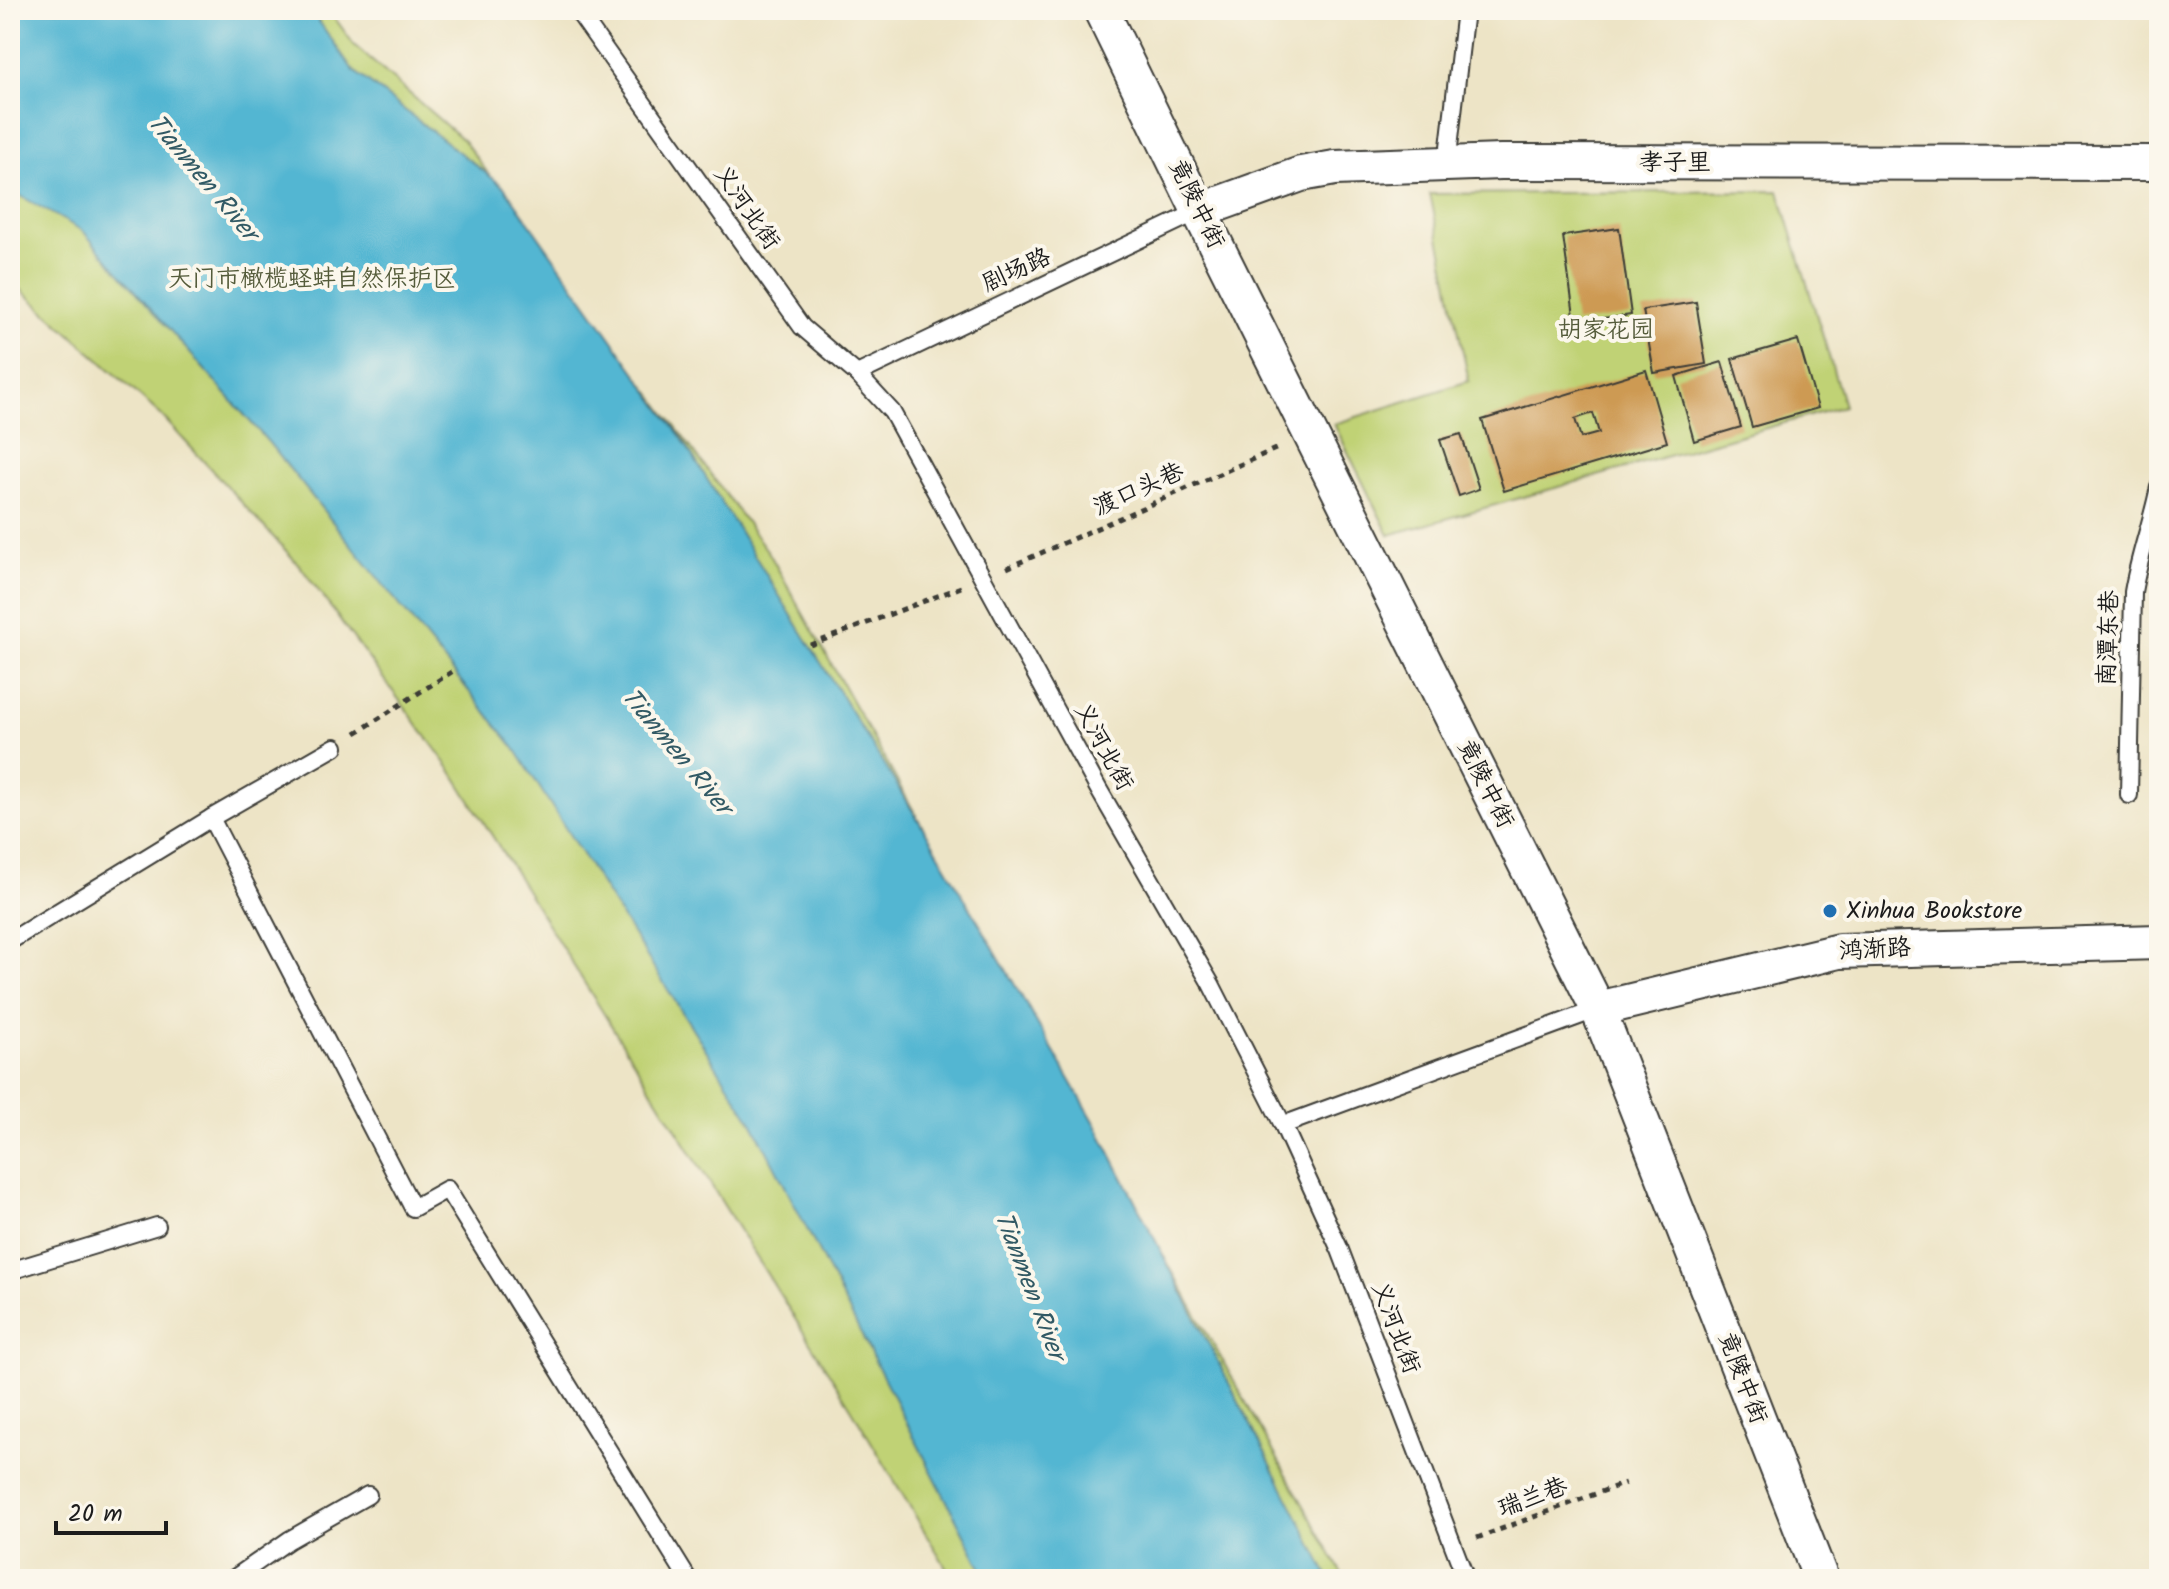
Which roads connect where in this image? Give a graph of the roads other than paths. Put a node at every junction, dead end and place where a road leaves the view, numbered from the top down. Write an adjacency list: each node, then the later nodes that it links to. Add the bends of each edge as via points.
1 (577, 10): 7 (lane, 义河北街, via 802,327)
2 (1101, 10): 6 (street, 竟陵中街)
3 (1465, 10): 5 (lane)
4 (2159, 163): 5 (street, 孝子里)
5 (1447, 164): 6 (street, 孝子里, via 1301,174)
6 (1199, 211): 7 (lane, 剧场路); 14 (street, 竟陵中街)
7 (857, 374): 15 (lane, 义河北街, via 892,412 1211,984)
8 (2159, 487): 10 (lane, 南潭东巷, via 2133,592)
9 (335, 747): 11 (lane)
10 (2129, 795)
11 (211, 818): 12 (lane); 20 (lane, via 413,1208 447,1189)
12 (10, 941)
13 (2159, 942): 14 (street, 鸿渐路, via 1839,951)
14 (1598, 1009): 15 (lane); 22 (street, 竟陵中街)
15 (1283, 1125): 21 (lane, 义河北街, via 1340,1250)
16 (157, 1226): 17 (lane)
17 (10, 1271)
18 (368, 1495): 19 (lane)
19 (233, 1579)
20 (688, 1579)
21 (1466, 1579)
22 (1821, 1579)

